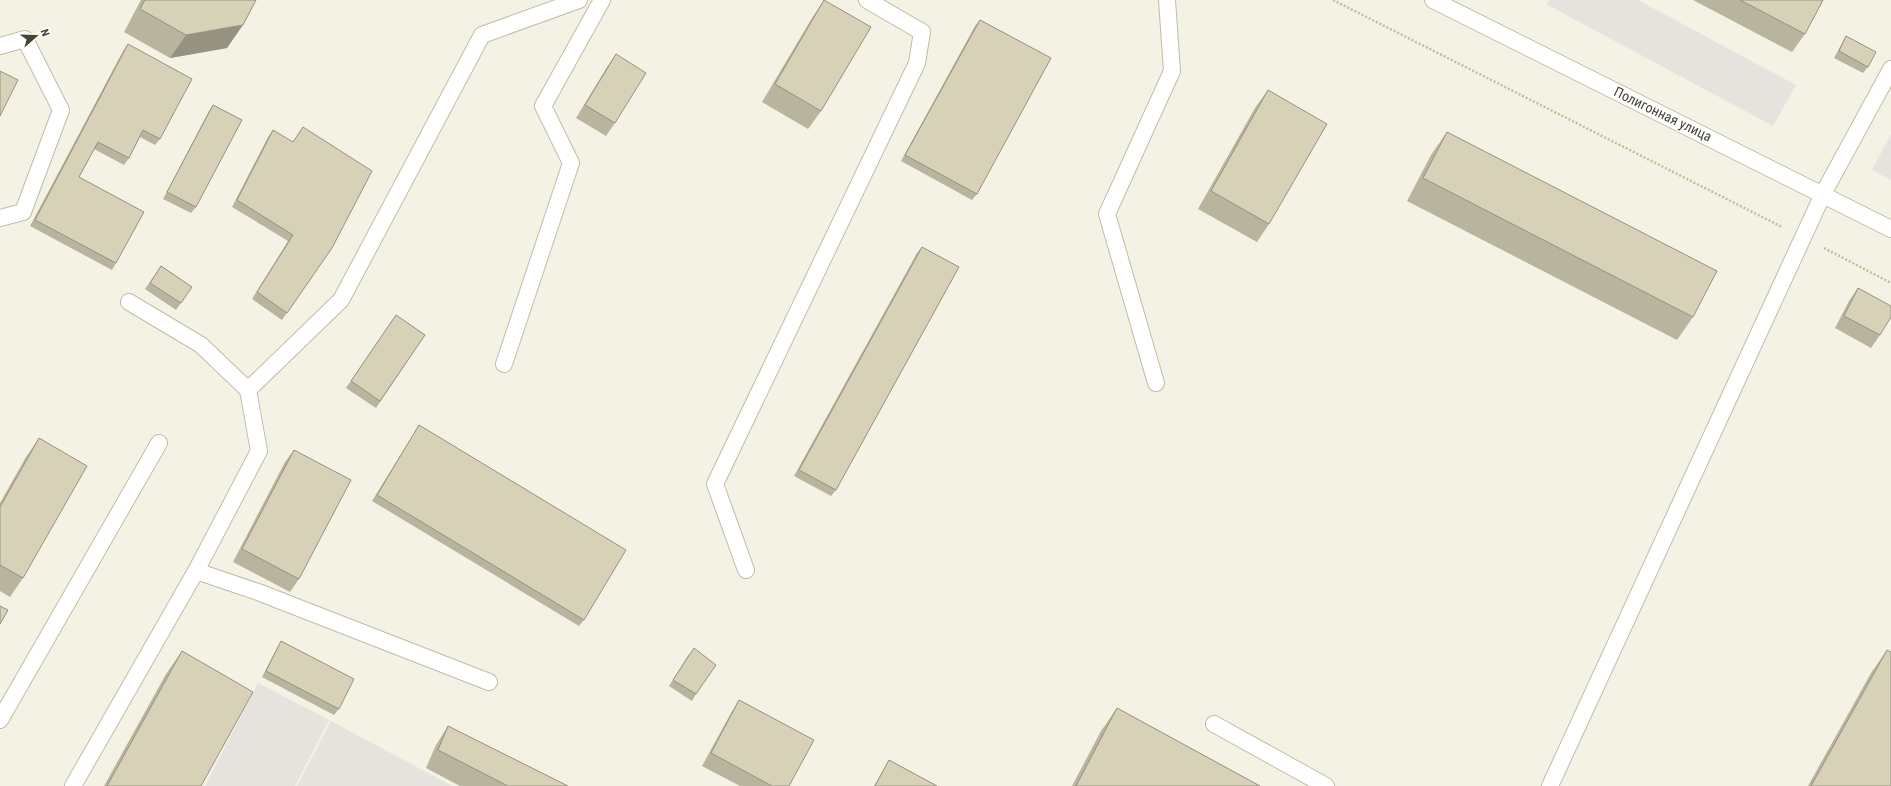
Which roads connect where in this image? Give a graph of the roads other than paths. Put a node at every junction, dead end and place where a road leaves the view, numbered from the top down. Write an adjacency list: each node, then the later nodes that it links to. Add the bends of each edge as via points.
1 (579, 0): 14 (lane, via 482,35 341,300)
2 (602, 0): 12 (lane, via 543,106 571,163)
3 (867, 0): 16 (lane, via 922,32 917,63 716,484)
4 (1168, 0): 13 (lane, via 1172,71 1107,214)
5 (1434, 0): 8 (lane, Полигонная улица)
6 (0, 46): 9 (lane, via 25,39 61,110 23,212)
7 (1891, 69): 8 (lane)
8 (1823, 194): 10 (lane, Полигонная улица); 23 (lane)
9 (0, 218)
10 (1891, 229)
11 (129, 302): 14 (lane, via 201,345)
12 (504, 364)
13 (1156, 383)
14 (248, 390): 17 (lane, via 259,451)
15 (159, 444): 19 (lane)
16 (746, 570)
17 (196, 571): 18 (lane, via 258,592); 21 (lane)
18 (489, 682)
19 (0, 720)
20 (1214, 724): 22 (lane)
21 (73, 786)
22 (1326, 786)
23 (1550, 786)

